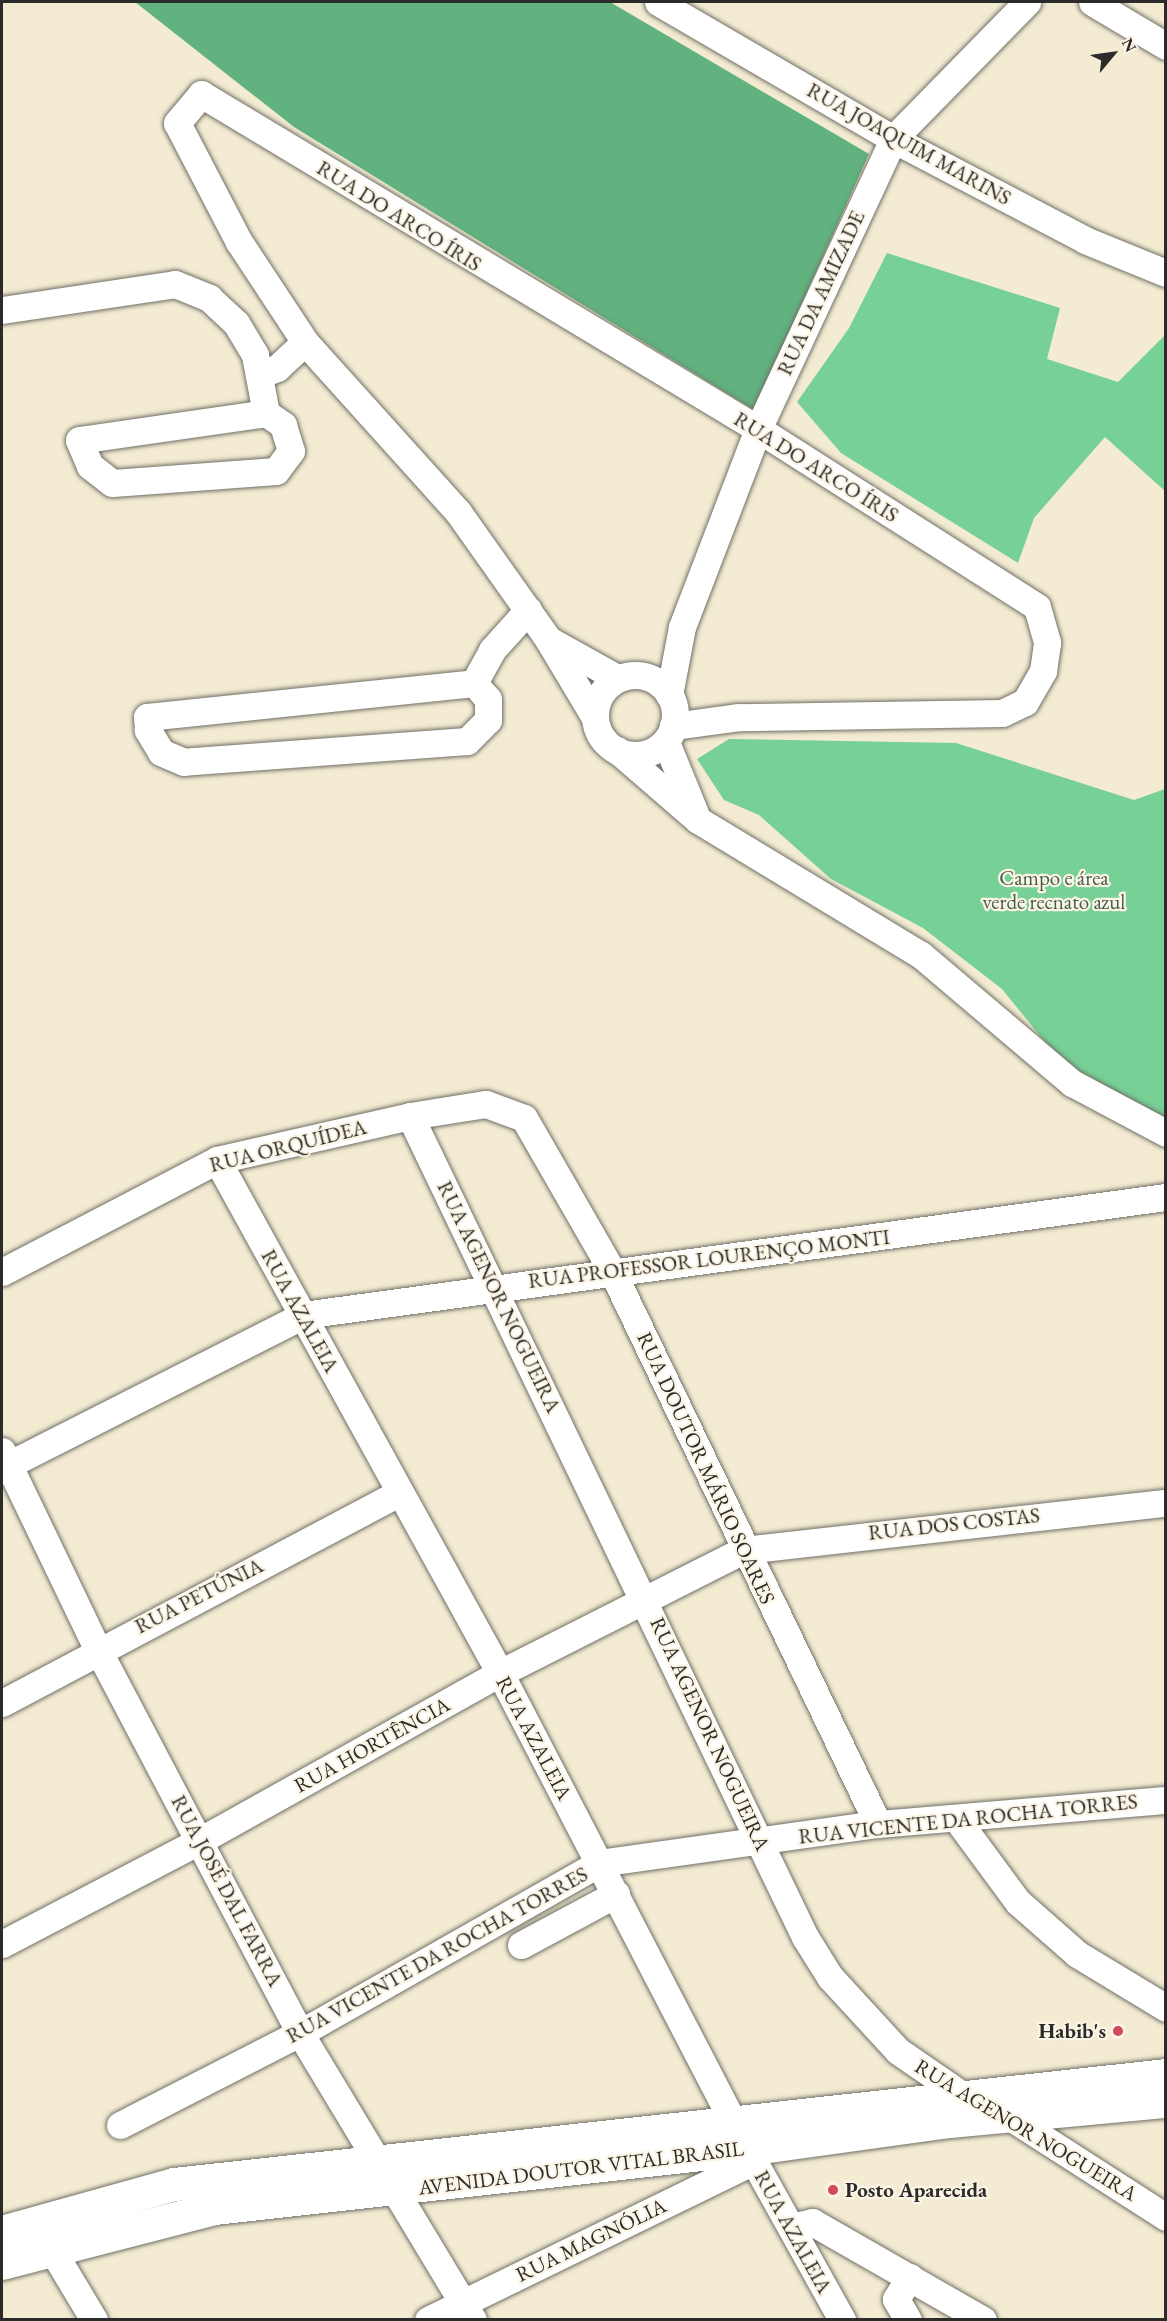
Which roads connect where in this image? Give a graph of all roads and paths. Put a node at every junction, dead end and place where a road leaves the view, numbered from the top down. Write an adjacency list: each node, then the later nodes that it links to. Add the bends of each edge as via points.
1 (658, 2): 5 (street, RUA JOAQUIM MARINS)
2 (1027, 2): 5 (street, RUA DA AMIZADE)
3 (1092, 2): 4 (street)
4 (1166, 46)
5 (893, 139): 6 (street, RUA JOAQUIM MARINS, via 1085,240); 11 (street, RUA DA AMIZADE)
6 (1166, 273)
7 (2, 310): 9 (street, via 175,284 209,298 237,323)
8 (305, 342): 9 (street, via 285,363); 11 (street, RUA DO ARCO ÍRIS, via 239,242 177,123 201,94); 12 (street, via 458,512)
9 (259, 375): 10 (street)
10 (266, 413): 10 (street, via 91,438 80,440 90,466 112,483 276,471 291,451 283,425)
11 (758, 429): 13 (street, RUA DA AMIZADE); 19 (street, RUA DO ARCO ÍRIS, via 1037,607 1047,643 1042,671 1025,702 1002,712 739,717)
12 (528, 610): 14 (street); 16 (street, via 492,650)
13 (682, 627): 15 (street, RUA DA AMIZADE); 17 (street, RUA DA AMIZADE)
14 (548, 639): 15 (street); 18 (street)
15 (628, 677): 17 (street); 18 (street, via 603,689)
16 (474, 683): 16 (street, via 147,717 148,730 161,752 184,762 467,741 484,729 490,709)
17 (669, 695): 19 (street)
18 (594, 716): 20 (street)
19 (669, 734): 20 (street, via 645,755 629,756); 21 (street)
20 (617, 750): 21 (street)
21 (698, 820): 24 (street, via 921,955 1072,1083)
22 (410, 1116): 23 (street, RUA ORQUÍDEA, via 486,1104); 25 (street, RUA ORQUÍDEA); 29 (street, RUA AGENOR NOGUEIRA)
23 (524, 1118): 28 (street, RUA DOUTOR MÁRIO SOARES)
24 (1166, 1133)
25 (217, 1160): 27 (street, RUA ORQUÍDEA); 30 (street, RUA AZALEIA)
26 (1166, 1197): 28 (street, RUA PROFESSOR LOURENÇO MONTI)
27 (2, 1272)
28 (613, 1273): 29 (street, RUA PROFESSOR LOURENÇO MONTI); 34 (street, RUA DOUTOR MÁRIO SOARES)
29 (493, 1286): 30 (street, RUA PROFESSOR LOURENÇO MONTI); 35 (street, RUA AGENOR NOGUEIRA)
30 (303, 1315): 31 (street, RUA PROFESSOR LOURENÇO MONTI); 32 (street, RUA AZALEIA)
31 (4, 1461): 36 (street, RUA JOSÉ DAL FARRA)
32 (399, 1493): 36 (street, RUA PETÚNIA); 37 (street, RUA AZALEIA)
33 (1166, 1503): 34 (street, RUA DOS COSTAS)
34 (744, 1550): 35 (street, RUA HORTÊNCIA); 41 (street, RUA DOUTOR MÁRIO SOARES)
35 (646, 1597): 37 (street, RUA HORTÊNCIA); 43 (street, RUA AGENOR NOGUEIRA)
36 (97, 1648): 38 (street, RUA PETÚNIA); 42 (street, RUA JOSÉ DAL FARRA)
37 (500, 1673): 42 (street, RUA HORTÊNCIA); 44 (street, RUA AZALEIA)
38 (2, 1703)
39 (1166, 1800): 40 (street, RUA VICENTE DA ROCHA TORRES)
40 (956, 1818): 41 (street, RUA VICENTE DA ROCHA TORRES); 48 (street, via 1018,1902 1077,1954)
41 (878, 1824): 43 (street, RUA VICENTE DA ROCHA TORRES)
42 (201, 1840): 46 (street, RUA HORTÊNCIA); 49 (street, RUA JOSÉ DAL FARRA)
43 (760, 1841): 44 (street, RUA VICENTE DA ROCHA TORRES); 51 (street, RUA AGENOR NOGUEIRA, via 830,1977 898,2051)
44 (599, 1863): 45 (street, RUA AZALEIA); 49 (street, RUA VICENTE DA ROCHA TORRES)
45 (616, 1894): 47 (street); 55 (street, RUA AZALEIA)
46 (2, 1944)
47 (521, 1945)
48 (1166, 2008)
49 (300, 2033): 54 (street, RUA VICENTE DA ROCHA TORRES); 56 (street, RUA JOSÉ DAL FARRA)
50 (1166, 2075): 51 (main road, AVENIDA DOUTOR VITAL BRASIL)
51 (962, 2095): 53 (street, RUA AGENOR NOGUEIRA); 55 (main road, AVENIDA DOUTOR VITAL BRASIL)
52 (1166, 2101): 53 (main road, AVENIDA DOUTOR VITAL BRASIL)
53 (1011, 2117): 55 (main road, AVENIDA DOUTOR VITAL BRASIL); 58 (street, RUA AGENOR NOGUEIRA)
54 (120, 2125)
55 (745, 2145): 56 (main road, AVENIDA DOUTOR VITAL BRASIL); 57 (main road, AVENIDA DOUTOR VITAL BRASIL); 59 (street, RUA AZALEIA); 64 (street, RUA MAGNÓLIA)
56 (376, 2158): 57 (street, RUA JOSÉ DAL FARRA); 61 (main road, AVENIDA DOUTOR VITAL BRASIL, via 174,2184)
57 (397, 2190): 61 (main road, AVENIDA DOUTOR VITAL BRASIL, via 214,2208); 64 (street, RUA JOSÉ DAL FARRA)
58 (1166, 2217)
59 (791, 2227): 63 (street, via 813,2222); 67 (street, RUA AZALEIA)
60 (2, 2232): 61 (main road, AVENIDA DOUTOR VITAL BRASIL)
61 (44, 2236): 62 (main road, AVENIDA DOUTOR VITAL BRASIL); 65 (street)
62 (2, 2263)
63 (910, 2277): 68 (street, via 896,2300); 69 (street)
64 (468, 2310): 66 (street, RUA MAGNÓLIA)
65 (94, 2319)
66 (428, 2319)
67 (842, 2319)
68 (908, 2319)
69 (983, 2319)

